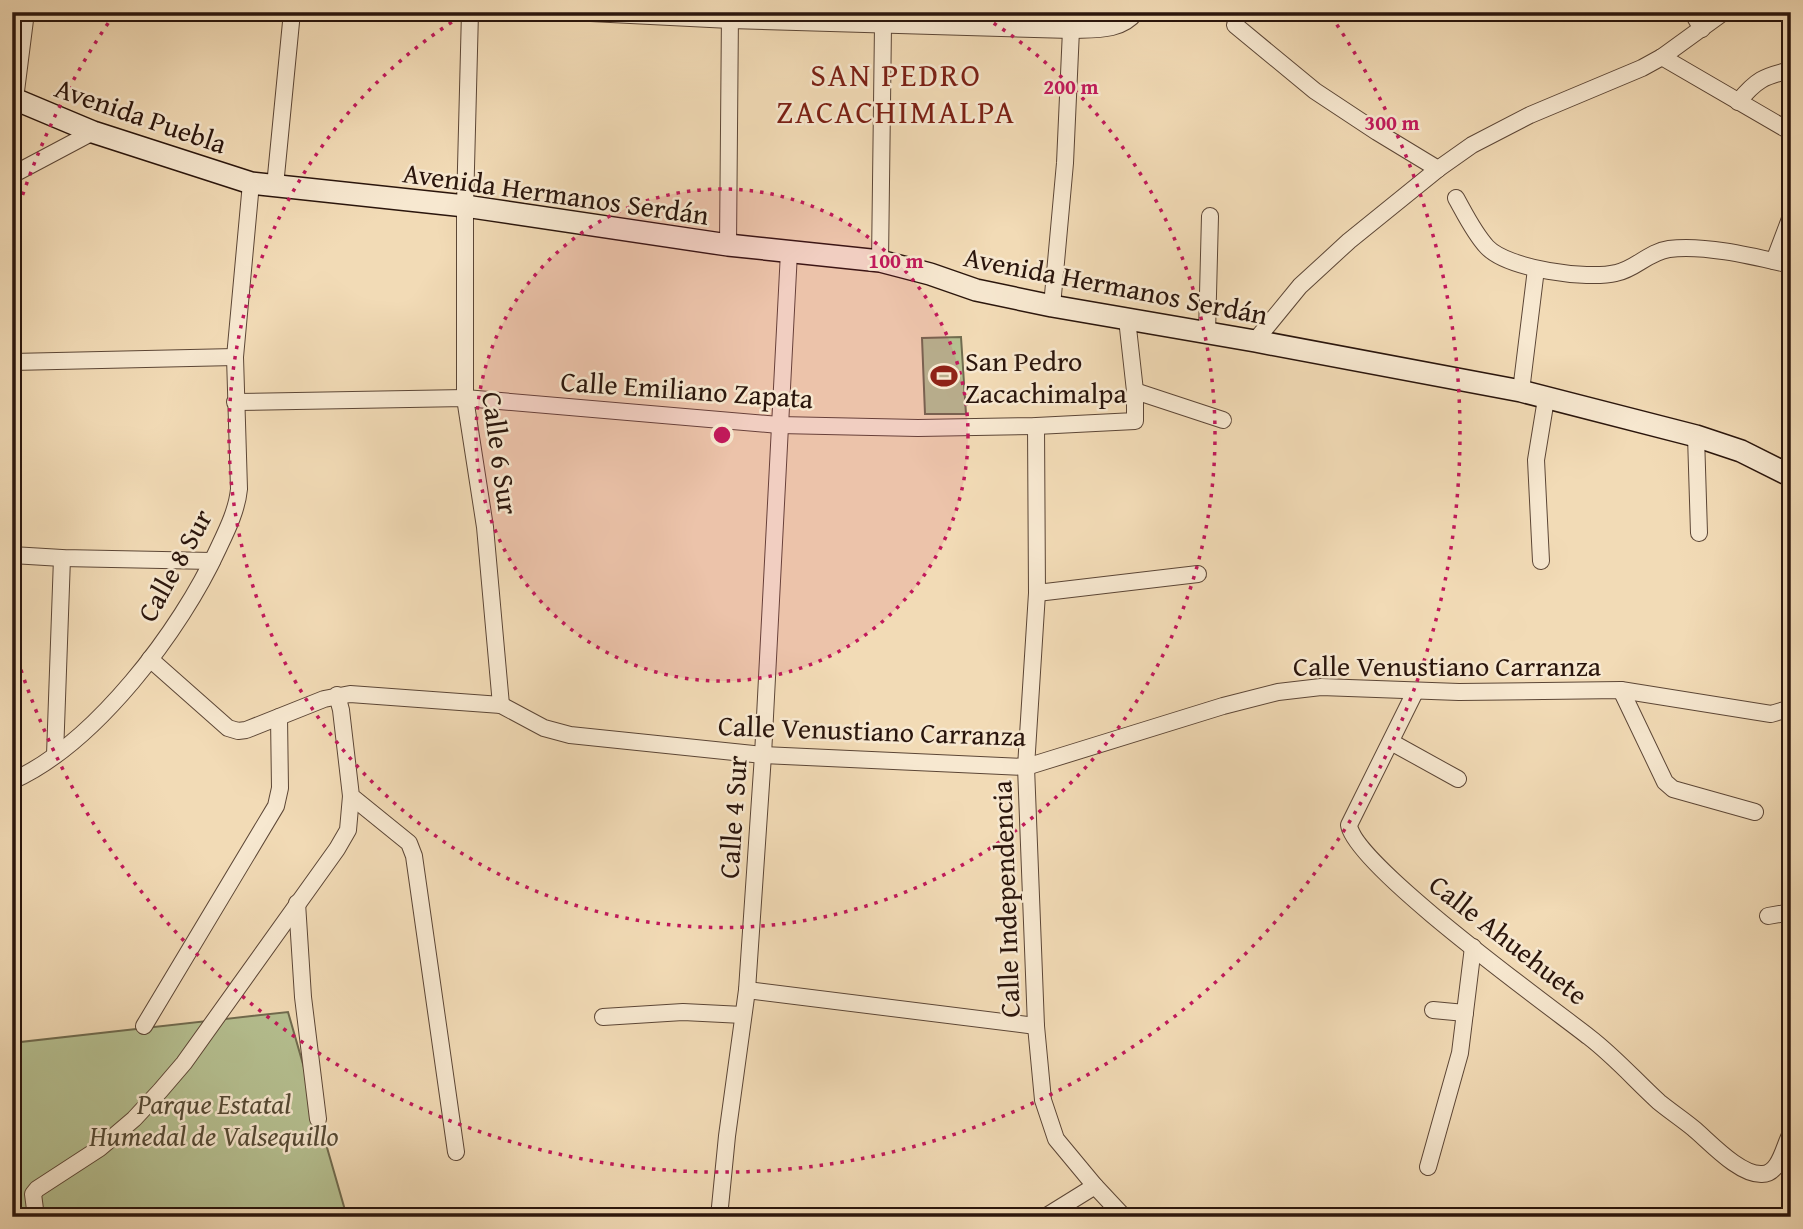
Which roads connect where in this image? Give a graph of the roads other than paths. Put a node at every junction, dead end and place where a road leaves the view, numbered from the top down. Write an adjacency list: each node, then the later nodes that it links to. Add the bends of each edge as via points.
1 (26, 12): 16 (street)
2 (292, 12): 23 (street)
3 (470, 12): 25 (street, Calle 6 Sur)
4 (571, 12): 8 (street)
5 (1136, 12): 13 (street, via 1125,23 1110,28)
6 (1692, 12): 12 (street)
7 (1724, 12): 12 (street)
8 (730, 16): 10 (street); 28 (street)
9 (964, 19): 10 (street); 13 (street)
10 (883, 25): 30 (street)
11 (1235, 25): 20 (street, via 1315,91)
12 (1702, 29): 14 (street)
13 (1071, 30): 33 (street)
14 (1662, 57): 17 (street); 20 (street, via 1503,128)
15 (1791, 70): 17 (street, via 1758,80)
16 (13, 99): 18 (street, Avenida Puebla)
17 (1738, 102): 19 (street)
18 (93, 132): 21 (street); 22 (street, Avenida Puebla)
19 (1791, 132)
20 (1438, 169): 36 (street, via 1300,286)
21 (12, 175)
22 (251, 183): 23 (street, Avenida Hermanos Serdán); 37 (street, Calle 8 Sur)
23 (275, 186): 25 (street, Avenida Hermanos Serdán)
24 (1456, 198): 32 (street, via 1488,248 1499,257)
25 (465, 206): 28 (street, Avenida Hermanos Serdán); 41 (street, Calle 6 Sur)
26 (1210, 216): 35 (street)
27 (1791, 216): 31 (street)
28 (728, 245): 29 (street, Avenida Hermanos Serdán)
29 (789, 252): 30 (street, Avenida Hermanos Serdán); 45 (street, Calle 4 Sur)
30 (880, 261): 33 (street, Avenida Hermanos Serdán, via 976,290)
31 (1783, 263): 32 (street, via 1729,252 1673,248 1656,251 1617,273 1578,275)
32 (1536, 269): 40 (street)
33 (1052, 306): 34 (street, Avenida Hermanos Serdán)
34 (1127, 319): 35 (street, Avenida Hermanos Serdán); 39 (street)
35 (1207, 333): 36 (street, Avenida Hermanos Serdán)
36 (1255, 341): 40 (street, Avenida Hermanos Serdán)
37 (235, 358): 38 (street); 43 (street, Calle 8 Sur)
38 (12, 362)
39 (1135, 391): 44 (street); 46 (street, Calle Emiliano Zapata, via 1135,421)
40 (1521, 391): 42 (street, Avenida Hermanos Serdán)
41 (465, 398): 43 (street, Calle Emiliano Zapata); 45 (street, Calle Emiliano Zapata); 60 (street, Calle 6 Sur, via 485,527)
42 (1546, 398): 47 (street, Avenida Hermanos Serdán); 53 (street, via 1536,460)
43 (235, 402): 52 (street, Calle 8 Sur, via 238,501)
44 (1223, 420)
45 (779, 425): 46 (street, Calle Emiliano Zapata); 65 (street, Calle 4 Sur)
46 (1037, 426): 55 (street, Calle Independencia)
47 (1696, 436): 48 (street, Avenida Hermanos Serdán, via 1741,451); 49 (street)
48 (1791, 476)
49 (1699, 533)
50 (12, 555): 51 (street)
51 (62, 558): 52 (street); 64 (street)
52 (212, 561): 56 (street, Calle 8 Sur)
53 (1541, 561)
54 (1198, 574): 55 (street)
55 (1037, 593): 66 (street, Calle Independencia)
56 (150, 659): 62 (street, Calle Venustiano Carranza, via 228,728 246,730); 64 (street, Calle 8 Sur, via 95,720)
57 (1621, 690): 58 (street, Calle Venustiano Carranza); 61 (street, Calle Venustiano Carranza, via 1771,714); 70 (street, via 1672,789)
58 (1415, 692): 63 (street, Calle Ahuehuete); 66 (street, Calle Venustiano Carranza, via 1321,687 1278,692)
59 (337, 695): 60 (street, Calle Venustiano Carranza); 62 (street, Calle Venustiano Carranza); 69 (street)
60 (501, 705): 65 (street, Calle Venustiano Carranza, via 555,732)
61 (1791, 708)
62 (279, 717): 80 (street, via 276,806)
63 (1391, 742): 67 (street); 74 (street, Calle Ahuehuete, via 1352,817 1350,831 1419,904)
64 (55, 755): 68 (street, Calle 8 Sur)
65 (763, 755): 66 (street, Calle Venustiano Carranza); 75 (street, Calle 4 Sur)
66 (1026, 767): 81 (street, Calle Independencia)
67 (1458, 779)
68 (12, 781)
69 (351, 796): 71 (street, via 348,830); 84 (street, via 409,844 414,856)
70 (1755, 812)
71 (297, 903): 82 (street); 87 (street, via 184,1063 146,1107 100,1148 33,1194)
72 (1791, 912): 73 (street)
73 (1768, 916)
74 (1473, 947): 77 (street); 83 (street, Calle Ahuehuete, via 1611,1054 1660,1103 1729,1160 1764,1174 1776,1166)
75 (747, 990): 78 (street, Calle 4 Sur); 81 (street)
76 (1433, 1010): 77 (street)
77 (1465, 1013): 85 (street, via 1460,1052)
78 (743, 1015): 79 (street, via 692,1012); 88 (street, Calle 4 Sur)
79 (603, 1017)
80 (144, 1026)
81 (1037, 1026): 86 (street, Calle Independencia, via 1048,1120 1056,1139)
82 (318, 1119)
83 (1791, 1133)
84 (456, 1152)
85 (1428, 1167)
86 (1095, 1186): 89 (street); 90 (street, Calle Independencia)
87 (36, 1217)
88 (719, 1217)
89 (1045, 1217)
90 (1124, 1217)

